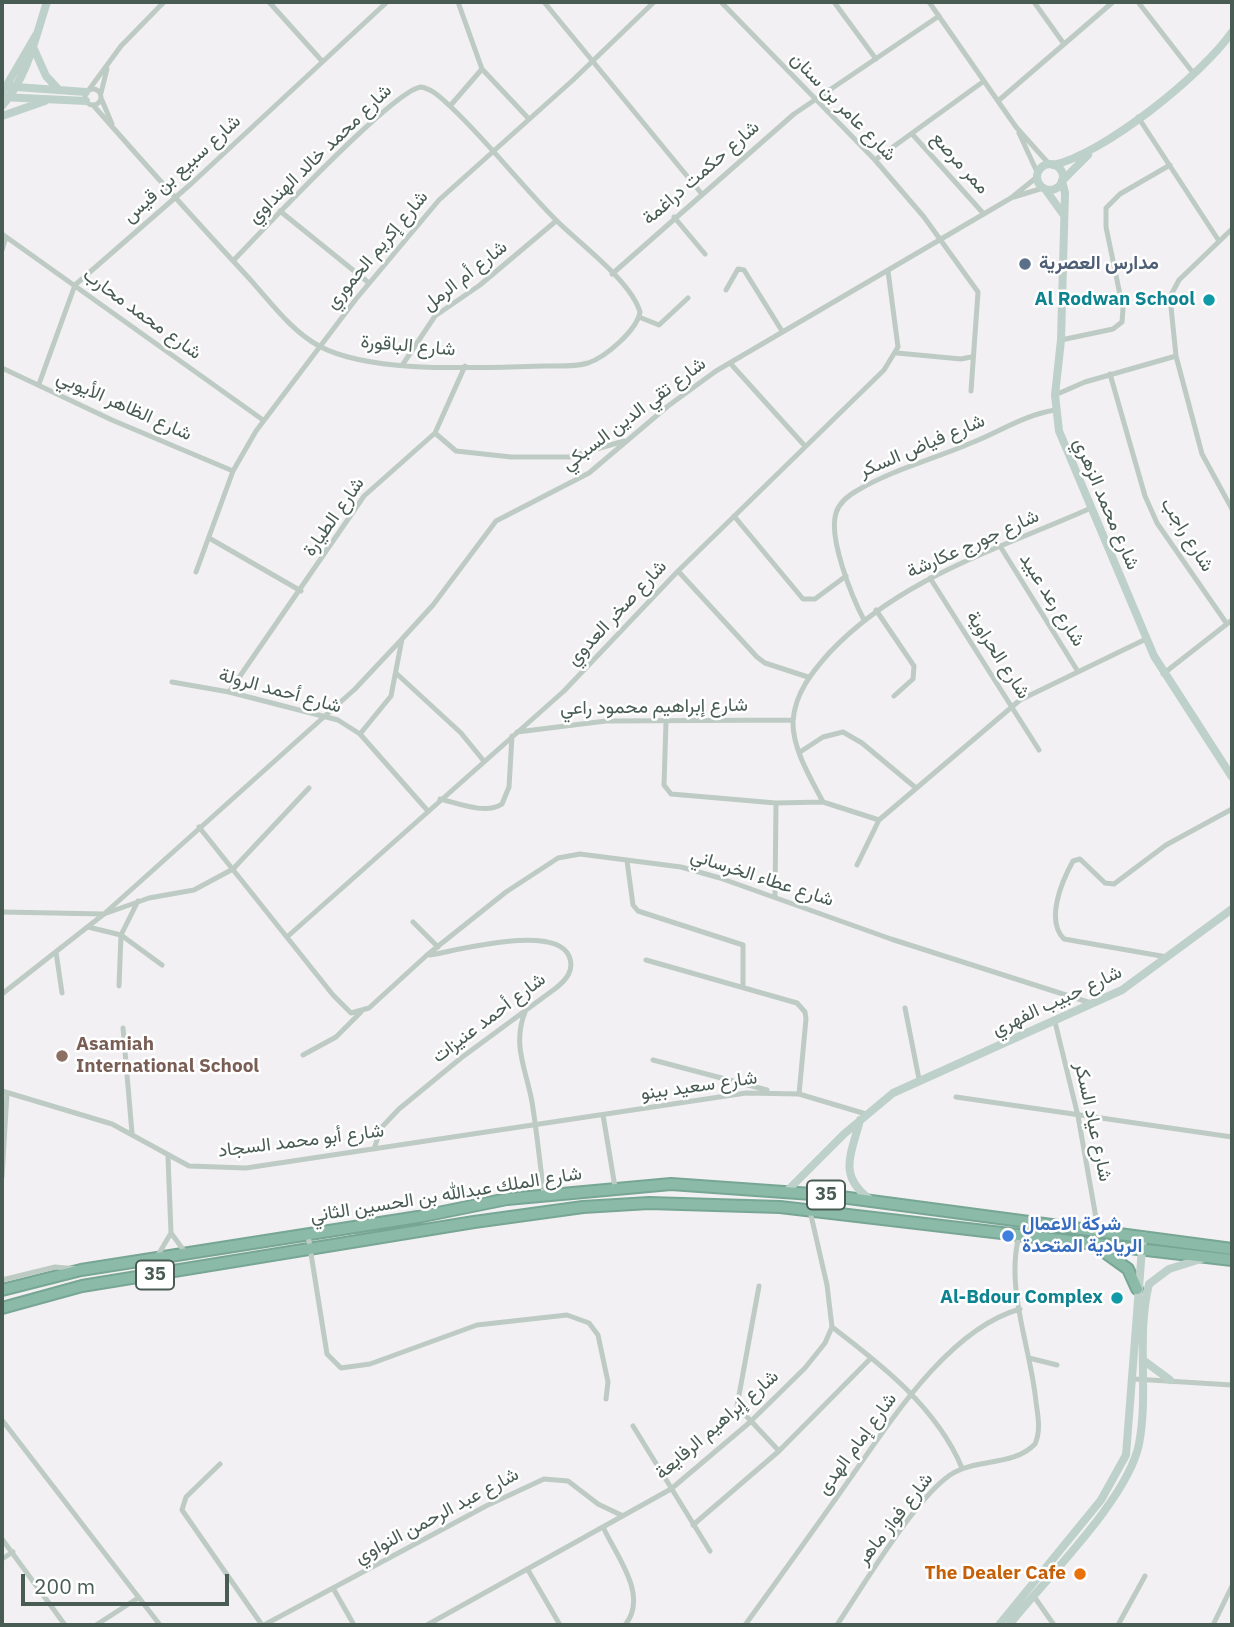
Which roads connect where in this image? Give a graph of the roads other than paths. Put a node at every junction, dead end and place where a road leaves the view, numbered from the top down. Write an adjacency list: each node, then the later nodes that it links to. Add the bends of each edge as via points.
1 (47, 2): 16 (street)
2 (164, 2): 22 (street)
3 (269, 2): 20 (street)
4 (387, 2): 20 (street, شارع سبيع بن قيس)
5 (458, 2): 23 (street)
6 (544, 2): 21 (street)
7 (654, 2): 21 (street, شارع إكريم الحموري)
8 (721, 2): 31 (street, شارع عامر بن سنان)
9 (834, 2): 19 (street)
10 (929, 2): 14 (street)
11 (1034, 2): 17 (street)
12 (1113, 2): 17 (street)
13 (1138, 2): 24 (street)
14 (939, 16): 19 (street, شارع حكمت دراغمة); 25 (street)
15 (1232, 32): 24 (street)
16 (36, 36): 18 (street); 27 (street)
17 (1064, 44): 32 (street)
18 (34, 48): 26 (street, via 40,68); 27 (street)
19 (876, 59): 31 (street, شارع حكمت دراغمة)
20 (322, 61): 50 (street, شارع سبيع بن قيس)
21 (593, 61): 37 (street, شارع إكريم الحموري); 49 (street)
22 (107, 66): 28 (street); 29 (street)
23 (482, 69): 34 (street); 37 (street)
24 (1194, 74): 36 (street)
25 (984, 81): 32 (street); 40 (street)
26 (60, 90): 27 (street); 29 (street)
27 (6, 91): 30 (street); 33 (street)
28 (101, 96): 29 (street); 29 (street, via 95,89); 39 (street, شارع الباقورة)
29 (88, 97): 30 (street); 39 (street, شارع الباقورة)
30 (55, 99): 35 (street)
31 (814, 99): 43 (street, شارع عامر بن سنان); 49 (street, شارع حكمت دراغمة)
32 (998, 101): 38 (street)
33 (2, 106)
34 (450, 106): 41 (street, شارع محمد خالد الهنداوي); 52 (street, شارع محمد خالد الهنداوي, via 427,88 414,88)
35 (2, 116)
36 (1138, 117): 42 (street); 45 (street)
37 (528, 119): 41 (street, شارع إكريم الحموري)
38 (1016, 127): 44 (street); 46 (street)
39 (115, 130): 50 (street, شارع الباقورة)
40 (913, 135): 43 (street); 53 (street, ممر مرصع)
41 (493, 149): 56 (street, شارع محمد خالد الهنداوي); 66 (street, شارع إكريم الحموري, via 427,212)
42 (1092, 150): 44 (street); 47 (street)
43 (875, 160): 59 (street, شارع عامر بن سنان)
44 (1051, 165): 46 (street, via 1042,167); 47 (street, via 1061,170)
45 (1170, 165): 60 (street); 72 (street, via 1120,194 1106,208 1104,218 1123,309 1119,326)
46 (1038, 176): 48 (street); 51 (street, شارع تقي الدين السبكي)
47 (1062, 181): 48 (street, via 1055,189); 54 (street, شارع محمد الزهري)
48 (1044, 189): 51 (street, شارع تقي الدين السبكي); 54 (street)
49 (701, 193): 55 (street, شارع حكمت دراغمة)
50 (174, 198): 63 (street, شارع الباقورة); 67 (street, شارع سبيع بن قيس)
51 (1011, 198): 53 (street, شارع تقي الدين السبكي)
52 (280, 211): 63 (street, شارع محمد خالد الهنداوي); 66 (street)
53 (984, 213): 59 (street, شارع تقي الدين السبكي)
54 (1063, 214): 72 (street, شارع محمد الزهري)
55 (674, 218): 62 (street); 65 (street, شارع حكمت دراغمة)
56 (556, 221): 65 (street, شارع محمد خالد الهنداوي); 78 (street, شارع أم الرمل, via 435,316)
57 (1232, 229): 60 (street)
58 (4, 236): 61 (street); 67 (street, شارع محمد محارب)
59 (940, 237): 64 (street, شارع تقي الدين السبكي); 76 (street, شارع عامر بن سنان, via 980,298)
60 (1219, 241): 75 (street, via 1172,289)
61 (2, 250)
62 (705, 254)
63 (233, 261): 73 (street, شارع الباقورة, via 298,330)
64 (888, 271): 71 (street, شارع تقي الدين السبكي); 74 (street)
65 (612, 274): 70 (street, via 639,307)
66 (369, 283): 73 (street, شارع إكريم الحموري)
67 (75, 285): 82 (street, شارع سبيع بن قيس); 86 (street, شارع محمد محارب)
68 (726, 290): 71 (street, via 738,269 744,270)
69 (688, 298): 70 (street, via 659,325)
70 (639, 317): 79 (street, شارع الباقورة, via 606,352 587,363)
71 (782, 331): 77 (street, شارع تقي الدين السبكي)
72 (1061, 340): 84 (street, شارع محمد الزهري)
73 (320, 346): 78 (street, شارع الباقورة, via 357,359); 86 (street, شارع إكريم الحموري)
74 (897, 353): 76 (street); 89 (street, شارع صخر العدوي)
75 (1176, 356): 81 (street); 92 (street, via 1202,454)
76 (971, 357): 83 (street, شارع عامر بن سنان)
77 (730, 363): 88 (street, شارع تقي الدين السبكي, via 681,395); 89 (street)
78 (403, 364): 79 (street, شارع الباقورة)
79 (465, 366): 87 (street, شارع الطيارة)
80 (2, 368): 82 (street, شارع الظاهر الأيوبي)
81 (1111, 374): 84 (street); 103 (street, شارع راجب, via 1157,523)
82 (39, 384): 90 (street, شارع الظاهر الأيوبي)
83 (971, 391)
84 (1055, 395): 85 (street, شارع محمد الزهري)
85 (1055, 410): 91 (street, شارع محمد الزهري, via 1064,447); 98 (street, شارع فياض السكر, via 1032,415 848,497 836,511 835,520)
86 (263, 420): 90 (street, شارع إكريم الحموري)
87 (435, 433): 88 (street, via 465,454 544,458 580,455); 100 (street, شارع الطيارة, via 364,496)
88 (630, 438): 104 (street, شارع تقي الدين السبكي, via 579,480 496,521)
89 (804, 445): 93 (street, شارع صخر العدوي)
90 (233, 471): 94 (street, شارع إكريم الحموري)
91 (1091, 508): 95 (street, شارع جورج عكارشة); 105 (street, شارع محمد الزهري)
92 (1232, 509)
93 (734, 516): 96 (street, شارع صخر العدوي); 98 (street, via 803,599 815,599)
94 (209, 538): 97 (street, شارع إكريم الحموري); 100 (street)
95 (1000, 547): 99 (street, شارع جورج عكارشة); 106 (street, شارع رعد عبيد)
96 (678, 571): 109 (street, via 757,657); 118 (street, شارع صخر العدوي, via 575,681)
97 (196, 572)
98 (846, 576): 102 (street, شارع فياض السكر)
99 (930, 578): 101 (street, شارع جورج عكارشة); 113 (street, شارع الحراوية)
100 (301, 591): 111 (street, شارع الطيارة)
101 (877, 610): 102 (street, شارع جورج عكارشة); 112 (street, via 914,666 913,678)
102 (864, 620): 109 (street, شارع جورج عكارشة)
103 (1229, 622): 108 (street)
104 (402, 639): 107 (street); 114 (street, شارع تقي الدين السبكي)
105 (1146, 639): 106 (street); 108 (street, شارع محمد الزهري)
106 (1077, 670): 113 (street)
107 (397, 674): 117 (street, via 388,702); 121 (street, via 461,733)
108 (1163, 674): 122 (street, شارع محمد الزهري)
109 (808, 677): 115 (street, شارع جورج عكارشة)
110 (172, 682): 111 (street, شارع أحمد الرولة)
111 (229, 692): 114 (street, شارع أحمد الرولة)
112 (894, 696)
113 (1011, 705): 119 (street, شارع الحراوية); 124 (street)
114 (323, 716): 117 (street, شارع أحمد الرولة); 131 (street, شارع تقي الدين السبكي)
115 (793, 720): 116 (street, شارع إبراهيم محمود راعي); 120 (street)
116 (666, 722): 118 (street, شارع إبراهيم محمود راعي, via 578,722); 127 (street, via 664,785 668,792)
117 (360, 734): 129 (street, شارع أحمد الرولة)
118 (514, 734): 121 (street, شارع صخر العدوي); 125 (street, via 509,787 502,804 492,809)
119 (1039, 750)
120 (800, 752): 124 (street, via 823,737 843,732); 126 (street)
121 (483, 760): 125 (street, شارع صخر العدوي)
122 (1232, 776)
123 (309, 788): 134 (street)
124 (916, 789): 130 (street)
125 (440, 799): 129 (street, شارع صخر العدوي)
126 (822, 802): 127 (street); 130 (street)
127 (776, 803): 135 (street)
128 (1232, 809): 147 (street, via 1166,845 1114,884 1105,883 1080,859 1073,862 1058,903 1056,928 1064,939)
129 (427, 810): 143 (street, شارع صخر العدوي)
130 (879, 820): 133 (street)
131 (200, 827): 134 (street); 139 (street, شارع تقي الدين السبكي)
132 (627, 861): 135 (street, شارع عطاء الخرساني, via 697,871); 144 (street, شارع عطاء الخرساني, via 580,854 558,858 506,892); 151 (street, via 638,911 743,945)
133 (857, 865)
134 (233, 869): 136 (street, via 194,890); 143 (street)
135 (775, 897): 154 (street, شارع عطاء الخرساني)
136 (138, 901): 139 (street); 142 (street)
137 (1232, 909): 147 (street, شارع حبيب الفهري)
138 (2, 912): 139 (street)
139 (104, 914): 141 (street)
140 (413, 922): 144 (street)
141 (88, 927): 142 (street); 145 (street)
142 (121, 935): 149 (street); 150 (street)
143 (287, 937): 157 (street, via 341,1005 351,1013)
144 (438, 947): 146 (street, شارع عطاء الخرساني)
145 (56, 952): 152 (street); 153 (street)
146 (427, 955): 156 (street, شارع أحمد عنيزات, via 526,941 559,945 571,959 569,975); 157 (street, شارع عطاء الخرساني)
147 (1170, 957): 154 (street, شارع حبيب الفهري)
148 (646, 961): 151 (street)
149 (162, 965)
150 (119, 986)
151 (743, 986): 165 (street, via 789,999 805,1012)
152 (62, 993)
153 (2, 994)
154 (1094, 1003): 158 (street, شارع حبيب الفهري)
155 (905, 1008): 162 (street)
156 (526, 1011): 170 (street, via 519,1027 519,1052); 173 (street, شارع أحمد عنيزات, via 399,1109 381,1128)
157 (361, 1012): 160 (street, شارع عطاء الخرساني, via 336,1037)
158 (1055, 1022): 162 (street, شارع حبيب الفهري); 168 (street, شارع عياد السكر)
159 (123, 1028): 171 (street)
160 (303, 1055)
161 (653, 1060): 164 (street)
162 (919, 1079): 169 (street, شارع حبيب الفهري)
163 (4, 1092): 171 (street, شارع أبو محمد السجاد); 177 (street)
164 (774, 1092): 165 (street, شارع سعيد بينو); 167 (street, شارع سعيد بينو, via 723,1095)
165 (799, 1094): 169 (street, شارع سعيد بينو)
166 (956, 1097): 168 (street)
167 (603, 1115): 170 (street, شارع سعيد بينو); 178 (street)
168 (1078, 1116): 172 (street); 183 (street, شارع عياد السكر)
169 (863, 1117): 179 (street, شارع حبيب الفهري); 181 (street, via 848,1169)
170 (535, 1125): 173 (street, شارع أبو محمد السجاد); 180 (street)
171 (132, 1132): 174 (street, شارع أبو محمد السجاد)
172 (1232, 1137)
173 (373, 1149): 175 (street, شارع أبو محمد السجاد, via 231,1169)
174 (168, 1157): 175 (street, شارع أبو محمد السجاد); 176 (street)
175 (182, 1164): 176 (street)
176 (170, 1175): 184 (street)
177 (2, 1177)
178 (615, 1187): 179 (highway, شارع الملك عبدالله بن الحسين الثاني / 35, via 681,1184); 180 (highway, شارع الملك عبدالله بن الحسين الثاني / 35)
179 (787, 1191): 181 (highway, شارع الملك عبدالله بن الحسين الثاني / 35)
180 (544, 1195): 185 (highway, شارع الملك عبدالله بن الحسين الثاني / 35)
181 (872, 1201): 183 (highway, شارع الملك عبدالله بن الحسين الثاني / 35)
182 (810, 1211): 186 (highway, شارع الملك عبدالله بن الحسين الثاني / 35); 190 (highway, شارع الملك عبدالله بن الحسين الثاني / 35, via 686,1202 583,1207); 203 (street)
183 (1098, 1229): 187 (highway, شارع الملك عبدالله بن الحسين الثاني / 35)
184 (171, 1233): 192 (street); 193 (street)
185 (308, 1235): 190 (street); 192 (highway, شارع الملك عبدالله بن الحسين الثاني / 35)
186 (1019, 1236): 188 (highway, شارع الملك عبدالله بن الحسين الثاني / 35); 202 (street, شارع فواز ماهر, via 1014,1260)
187 (1143, 1236): 189 (highway, شارع الملك عبدالله بن الحسين الثاني / 35); 191 (street)
188 (1094, 1244): 191 (highway, شارع الملك عبدالله بن الحسين الثاني / 35); 199 (highway, via 1128,1269)
189 (1232, 1249)
190 (310, 1250): 201 (highway, شارع الملك عبدالله بن الحسين الثاني / 35, via 82,1286); 212 (street, via 327,1354 341,1368 370,1364 477,1325 567,1315 589,1323 598,1335 608,1382)
191 (1142, 1251): 194 (highway, شارع الملك عبدالله بن الحسين الثاني / 35); 199 (street)
192 (185, 1252): 193 (highway, شارع الملك عبدالله بن الحسين الثاني / 35)
193 (157, 1256): 196 (highway, شارع الملك عبدالله بن الحسين الثاني / 35)
194 (1204, 1258): 195 (highway, شارع الملك عبدالله بن الحسين الثاني / 35); 206 (street, via 1169,1269 1149,1284)
195 (1232, 1261)
196 (81, 1270): 197 (street, via 62,1266); 200 (highway, شارع الملك عبدالله بن الحسين الثاني / 35)
197 (2, 1280)
198 (759, 1286): 214 (street, via 737,1402)
199 (1137, 1289): 208 (street)
200 (2, 1290)
201 (2, 1308)
202 (1020, 1309): 205 (street, شارع فواز ماهر); 211 (street, شارع إمام الهدى, via 996,1318 963,1342)
203 (832, 1326): 204 (street); 214 (street, شارع إبراهيم الرفايعة, via 817,1354)
204 (871, 1357): 211 (street); 216 (street)
205 (1029, 1358): 207 (street); 218 (street, شارع فواز ماهر, via 1039,1430 1035,1444 1010,1457)
206 (1143, 1360): 208 (street); 209 (street)
207 (1058, 1365)
208 (1139, 1380): 209 (street); 231 (street, via 1139,1442 1123,1485); 244 (street, via 1126,1455 1117,1475)
209 (1170, 1380): 210 (street)
210 (1232, 1385)
211 (912, 1396): 218 (street, via 946,1438); 242 (street, شارع إمام الهدى)
212 (606, 1399)
213 (2, 1420): 233 (street)
214 (749, 1423): 216 (street); 219 (street, شارع إبراهيم الرفايعة)
215 (633, 1426): 219 (street)
216 (779, 1451): 221 (street)
217 (220, 1464): 237 (street, via 186,1497 182,1510)
218 (962, 1468): 243 (street, شارع فواز ماهر, via 921,1505)
219 (671, 1489): 220 (street, شارع إبراهيم الرفايعة); 221 (street)
220 (624, 1516): 222 (street, شارع إبراهيم الرفايعة); 230 (street, شارع عبد الرحمن النواوي, via 598,1504 568,1481 544,1479)
221 (693, 1525): 224 (street)
222 (604, 1529): 227 (street, شارع إبراهيم الرفايعة); 241 (street, via 635,1597 633,1616)
223 (2, 1539): 225 (street)
224 (710, 1551)
225 (13, 1552): 226 (street); 234 (street)
226 (2, 1559)
227 (528, 1570): 239 (street, شارع إبراهيم الرفايعة); 240 (street)
228 (1145, 1576): 247 (street)
229 (1232, 1586): 232 (street)
230 (333, 1588): 237 (street, شارع عبد الرحمن النواوي); 238 (street)
231 (1033, 1594): 245 (street); 246 (street)
232 (1230, 1596): 248 (street)
233 (138, 1598): 235 (street); 236 (street)
234 (65, 1625)
235 (96, 1625)
236 (160, 1625)
237 (263, 1625)
238 (354, 1625)
239 (427, 1625)
240 (560, 1625)
241 (625, 1625)
242 (745, 1625)
243 (837, 1625)
244 (999, 1625)
245 (1009, 1625)
246 (1054, 1625)
247 (1118, 1625)
248 (1213, 1625)

